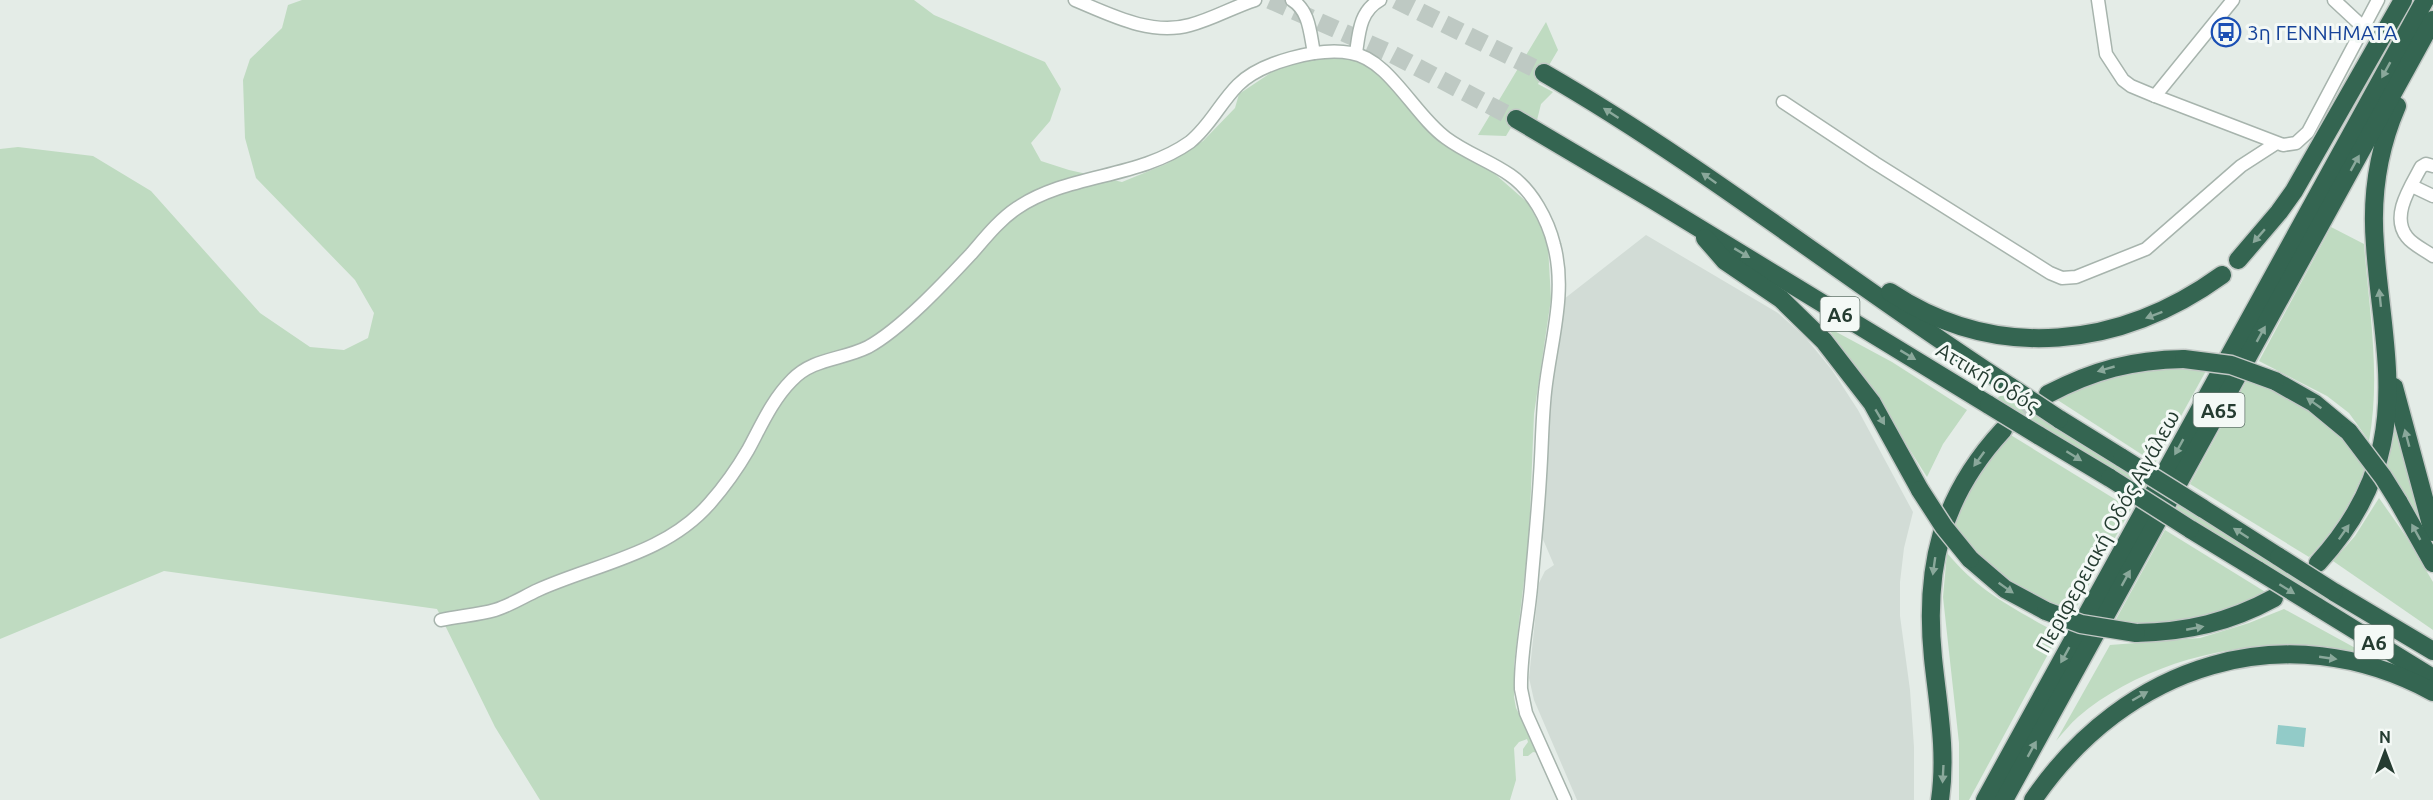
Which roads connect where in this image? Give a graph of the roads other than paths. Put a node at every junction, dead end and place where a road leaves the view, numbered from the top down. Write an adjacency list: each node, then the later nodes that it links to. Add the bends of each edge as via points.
1 (1075, 0): 2 (street, via 1156,28 1193,24)
2 (1255, 0)
3 (1292, 0): 13 (street, via 1307,17)
4 (1380, 0): 14 (street, via 1364,15)
5 (2098, 0): 16 (street, via 2102,43 2110,63 2131,86)
6 (2233, 0): 16 (street)
7 (2334, 0): 12 (street)
8 (2378, 0): 12 (street)
9 (2403, 0): 26 (highway, one-way to 26, via 2294,191)
10 (2425, 0): 41 (highway, Περιφερειακή Οδός Αιγάλεω / Α65, one-way to 41)
11 (2433, 21): 28 (highway, one-way to 11, via 2374,242 2379,163 2389,124 2424,52); 42 (highway, Περιφερειακή Οδός Αιγάλεω / Α65, one-way to 11)
12 (2363, 27): 19 (street, via 2303,139 2289,145)
13 (1314, 53): 14 (street); 35 (street, via 1288,59 1243,80 1212,122 1163,157 1055,189 1012,211 953,273 884,336 865,348 808,367 792,380 769,410 738,466 708,506 687,525 618,561 513,604)
14 (1356, 53): 39 (street, via 1377,64 1438,133 1516,180 1546,222 1554,245 1557,312 1543,408 1521,689 1526,713)
15 (1544, 73): 24 (highway, Αττική Οδός / Α6, one-way to 15, via 1660,145)
16 (2155, 96): 19 (street)
17 (1783, 102): 19 (street, via 2050,273 2069,279 2146,249 2241,166)
18 (1516, 119): 23 (highway, Αττική Οδός / Α6)
19 (2276, 144)
20 (2433, 166): 21 (street, via 2422,165)
21 (2412, 186): 22 (street); 25 (street, via 2401,210 2402,228 2409,239)
22 (2433, 196)
23 (1692, 223): 34 (highway, one-way to 34, bridge, via 1725,261 1781,299 1824,341 1872,403 1944,526 1970,559 2006,589 2046,611 2081,624 2136,633 2175,632 2222,622); 37 (highway, Αττική Οδός / Α6, one-way to 37, bridge)
24 (1775, 224): 27 (highway, one-way to 24, via 2164,311 2106,331 2054,339 2011,337 1971,329 1918,308); 36 (highway, Αττική Οδός / Α6, one-way to 24, bridge, via 2060,419)
25 (2433, 256)
26 (2238, 260)
27 (2222, 275)
28 (2386, 356): 31 (highway, one-way to 28); 32 (highway, one-way to 28, via 2352,520 2378,464 2387,411)
29 (2048, 394): 33 (highway, one-way to 29, bridge, via 2384,477 2349,432 2314,403 2275,381 2231,365 2184,359 2127,364)
30 (2003, 430): 40 (highway, one-way to 40, via 1981,455 1959,491 1947,515 1934,562 1931,616 1943,747)
31 (2433, 532)
32 (2318, 563)
33 (2433, 563)
34 (2274, 598)
35 (441, 620)
36 (2433, 651)
37 (2433, 678)
38 (2433, 692): 43 (highway, one-way to 38, via 2077,745 2122,707 2175,678 2222,663 2274,656 2320,657 2379,669)
39 (1565, 800)
40 (1941, 800)
41 (1985, 800)
42 (2004, 800)
43 (2033, 800)

